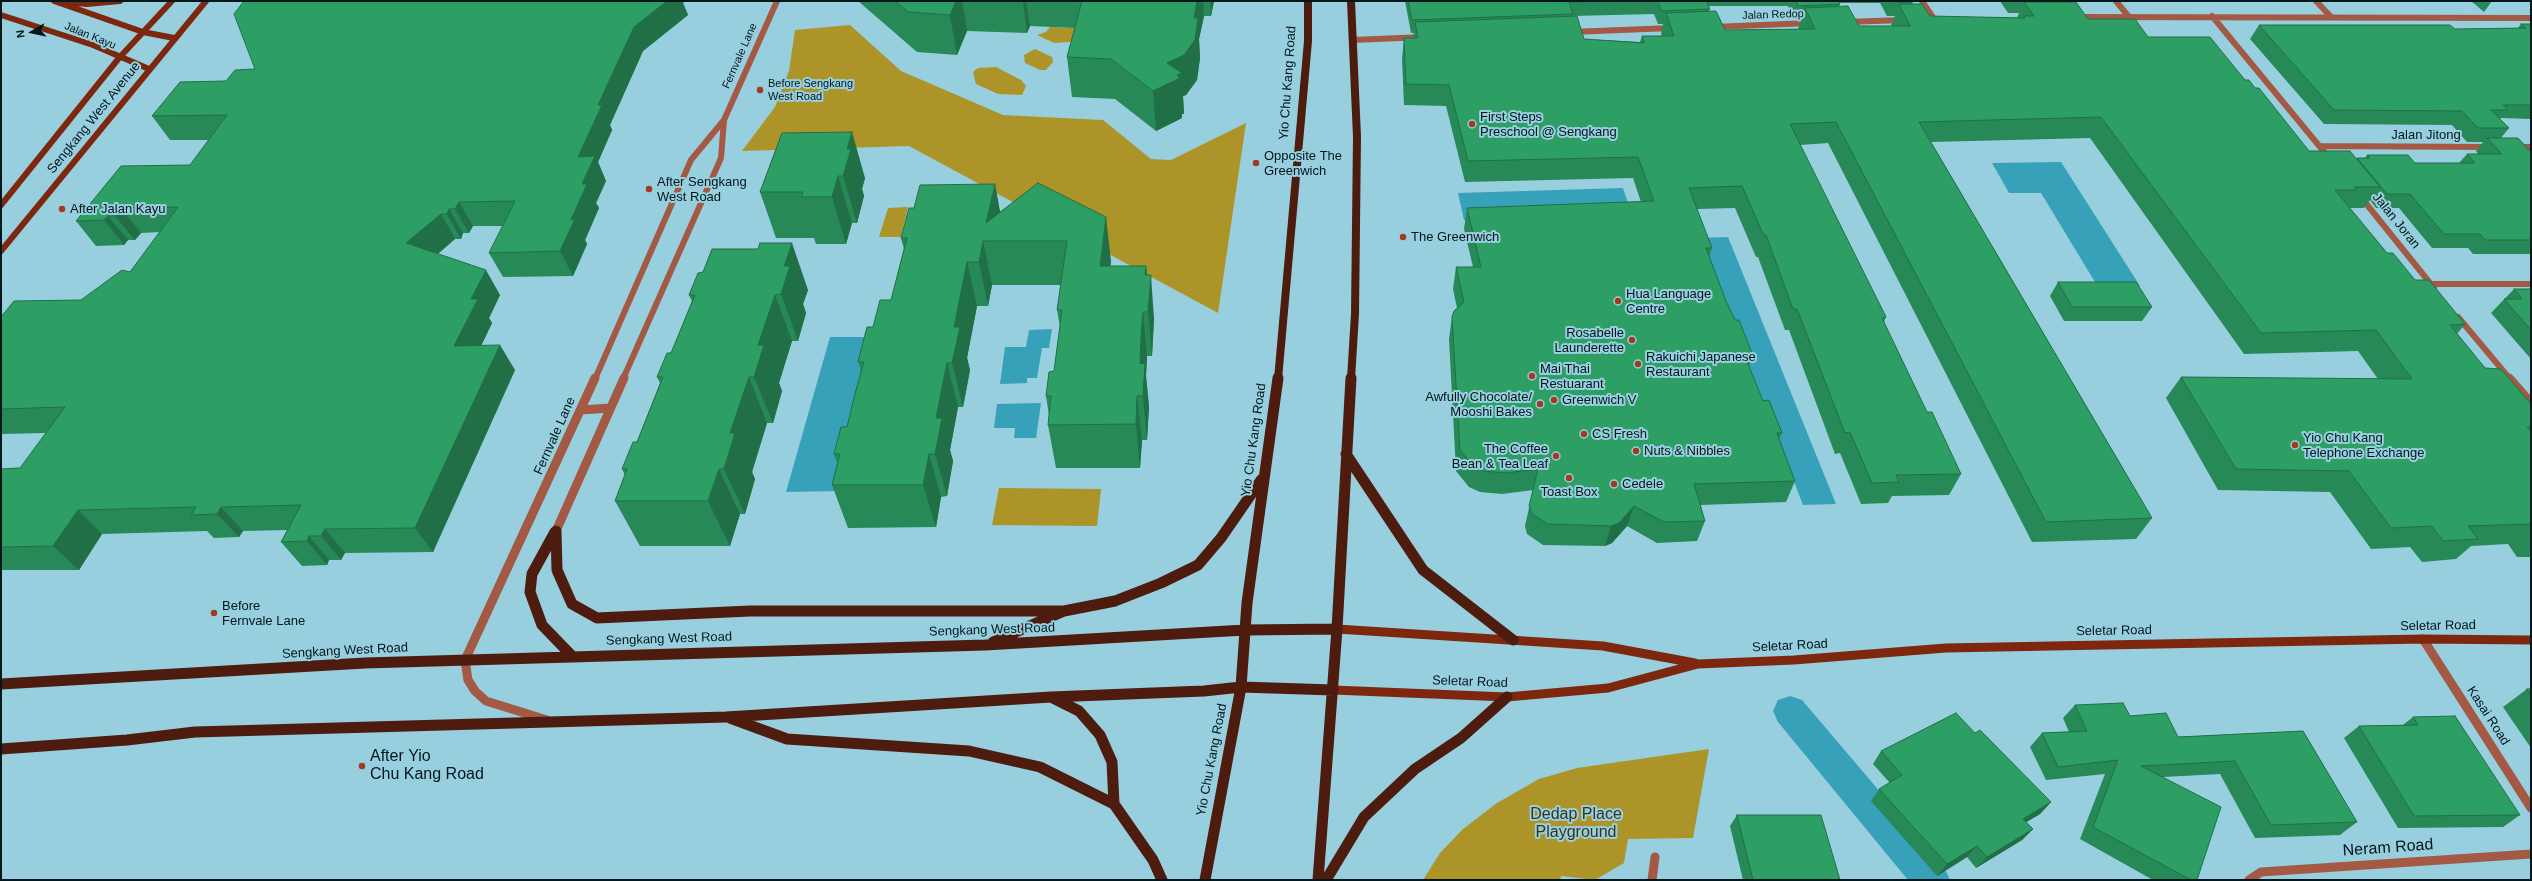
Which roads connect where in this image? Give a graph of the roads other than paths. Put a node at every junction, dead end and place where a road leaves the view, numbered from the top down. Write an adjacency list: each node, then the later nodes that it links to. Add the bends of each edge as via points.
1 (54, 1): 2 (main road, via 87,4); 25 (main road, Jalan Kayu)
2 (120, 1)
3 (172, 1): 25 (main road, Sengkang West Avenue)
4 (206, 1): 28 (main road, Sengkang West Avenue)
5 (777, 1): 32 (street, Fernvale Lane)
6 (1308, 1): 49 (main road, Yio Chu Kang Road, via 1308,41 1281,358)
7 (1351, 1): 29 (main road)
8 (1922, 1): 18 (street)
9 (2116, 1): 13 (street)
10 (2316, 1): 14 (street)
11 (1, 14): 30 (main road, Jalan Kayu, via 93,45)
12 (2212, 16): 13 (street); 14 (street); 33 (street)
13 (2129, 17): 15 (street)
14 (2331, 17): 16 (street)
15 (2066, 18)
16 (2531, 18)
17 (1926, 19): 18 (street)
18 (1934, 19): 19 (street)
19 (1942, 19)
20 (1910, 20): 21 (street)
21 (1838, 22)
22 (1814, 23): 23 (street, Jalan Redop)
23 (1703, 27)
24 (1679, 28): 26 (street)
25 (143, 32): 28 (main road, Jalan Kayu); 30 (main road, Sengkang West Avenue)
26 (1567, 32)
27 (1433, 37): 29 (street)
28 (174, 38): 31 (main road, Sengkang West Avenue)
29 (1353, 40): 48 (main road, via 1357,137 1355,314)
30 (119, 58): 31 (main road, Jalan Kayu); 39 (main road, Sengkang West Avenue)
31 (150, 69): 40 (main road, Sengkang West Avenue)
32 (724, 120): 46 (street, Fernvale Lane, via 720,158); 47 (street, Fernvale Lane, via 691,160)
33 (2320, 146): 34 (street, Jalan Jitong); 37 (street)
34 (2499, 147)
35 (2507, 147): 36 (street)
36 (2531, 147)
37 (2335, 164)
38 (2354, 188): 41 (street, Jalan Joran)
39 (1, 205)
40 (1, 251)
41 (2431, 284): 42 (street); 43 (street, Jalan Joran)
42 (2531, 284)
43 (2441, 296)
44 (2451, 308): 45 (street)
45 (2531, 403)
46 (610, 408): 47 (street); 50 (street, Fernvale Lane)
47 (581, 410): 59 (street, Fernvale Lane)
48 (1346, 454): 52 (main road); 55 (main road, via 1423,570)
49 (1263, 478): 51 (main road, via 1221,538 1198,564 1161,583 1115,601); 53 (main road, Yio Chu Kang Road)
50 (556, 531): 51 (main road, via 558,570 572,604 598,618 750,611); 58 (main road, via 532,574 530,592 542,625)
51 (1064, 611): 57 (main road)
52 (1337, 629): 53 (main road, Sengkang West Road); 55 (main road, Seletar Road); 63 (main road)
53 (1245, 630): 57 (main road, Sengkang West Road); 62 (main road, Yio Chu Kang Road)
54 (2423, 639): 56 (main road, Seletar Road); 60 (main road, Seletar Road, via 1946,648 1794,660); 70 (street, Kasai Road)
55 (1512, 640): 60 (main road, Seletar Road, via 1603,646)
56 (2531, 640)
57 (985, 645): 58 (main road, Sengkang West Road)
58 (572, 656): 59 (main road, Sengkang West Road)
59 (465, 660): 61 (main road, Sengkang West Road, via 365,663); 67 (street, via 468,680 486,701)
60 (1698, 664): 65 (main road, Seletar Road, via 1608,688)
61 (1, 684)
62 (1241, 687): 63 (main road); 64 (main road, via 1204,691); 74 (main road, Yio Chu Kang Road)
63 (1333, 690): 65 (main road, Seletar Road); 75 (main road)
64 (1051, 697): 66 (main road); 69 (main road, via 1079,711 1100,735 1112,762)
65 (1507, 697): 76 (main road, via 1461,738 1416,769 1364,818)
66 (726, 717): 67 (main road); 69 (main road, via 787,739 969,751 1033,765)
67 (554, 721): 68 (main road, via 195,732 127,740)
68 (1, 749)
69 (1114, 804): 73 (main road, via 1153,860)
70 (2531, 808)
71 (2531, 854): 78 (street, Neram Road, via 2261,872)
72 (1655, 857): 77 (street)
73 (1162, 880)
74 (1205, 880)
75 (1318, 880)
76 (1326, 880)
77 (1652, 880)
78 (2249, 880)

